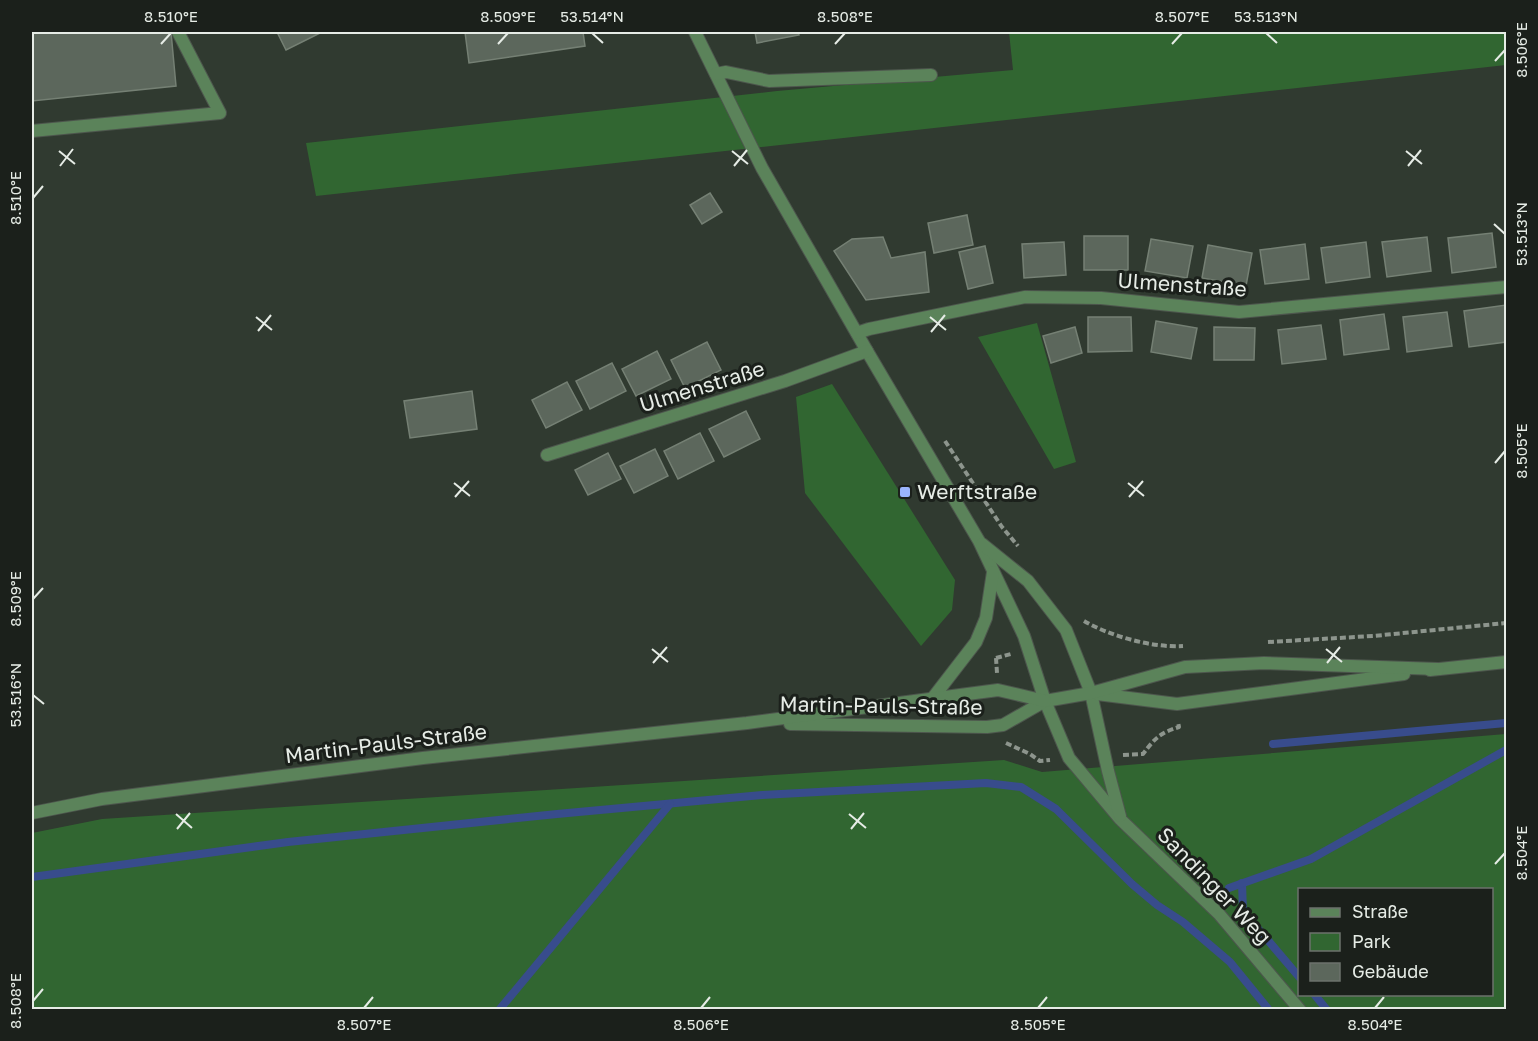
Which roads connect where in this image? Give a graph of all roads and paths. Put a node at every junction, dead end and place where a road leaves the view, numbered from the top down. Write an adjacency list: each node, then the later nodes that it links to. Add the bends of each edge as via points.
1 (178, 32): 5 (street, via 220,113)
2 (694, 32): 3 (street)
3 (716, 74): 4 (street, via 726,72 769,81); 7 (street, via 762,168)
4 (931, 75)
5 (32, 131)
6 (1506, 287): 7 (street, Ulmenstraße, via 1239,312 1101,298 1025,297)
7 (857, 333): 8 (street)
8 (867, 351): 9 (street, Ulmenstraße, via 785,381); 10 (street)
9 (547, 455)
10 (979, 541): 11 (street); 18 (street, via 1028,581 1066,630)
11 (993, 571): 19 (street, via 986,618 976,642); 20 (street, via 1024,636)
12 (1085, 623): 15 (path, via 1126,639 1166,647)
13 (1506, 623): 14 (path)
14 (1258, 642)
15 (1189, 646)
16 (1506, 662): 17 (street, Martin-Pauls-Straße)
17 (1438, 669): 18 (street, Martin-Pauls-Straße, via 1177,704); 18 (street, Martin-Pauls-Straße, via 1264,663 1185,667)
18 (1091, 693): 20 (street, Martin-Pauls-Straße); 23 (street)
19 (932, 699): 20 (street, Martin-Pauls-Straße, via 998,690); 21 (street, Martin-Pauls-Straße)
20 (1045, 701): 21 (street, Martin-Pauls-Straße, via 1003,725 987,727); 23 (street, Sandinger Weg, via 1069,758)
21 (747, 723): 22 (street, Martin-Pauls-Straße, via 423,758 102,799)
22 (32, 813)
23 (1120, 819): 24 (street, Sandinger Weg, via 1219,914)
24 (1300, 1010)

